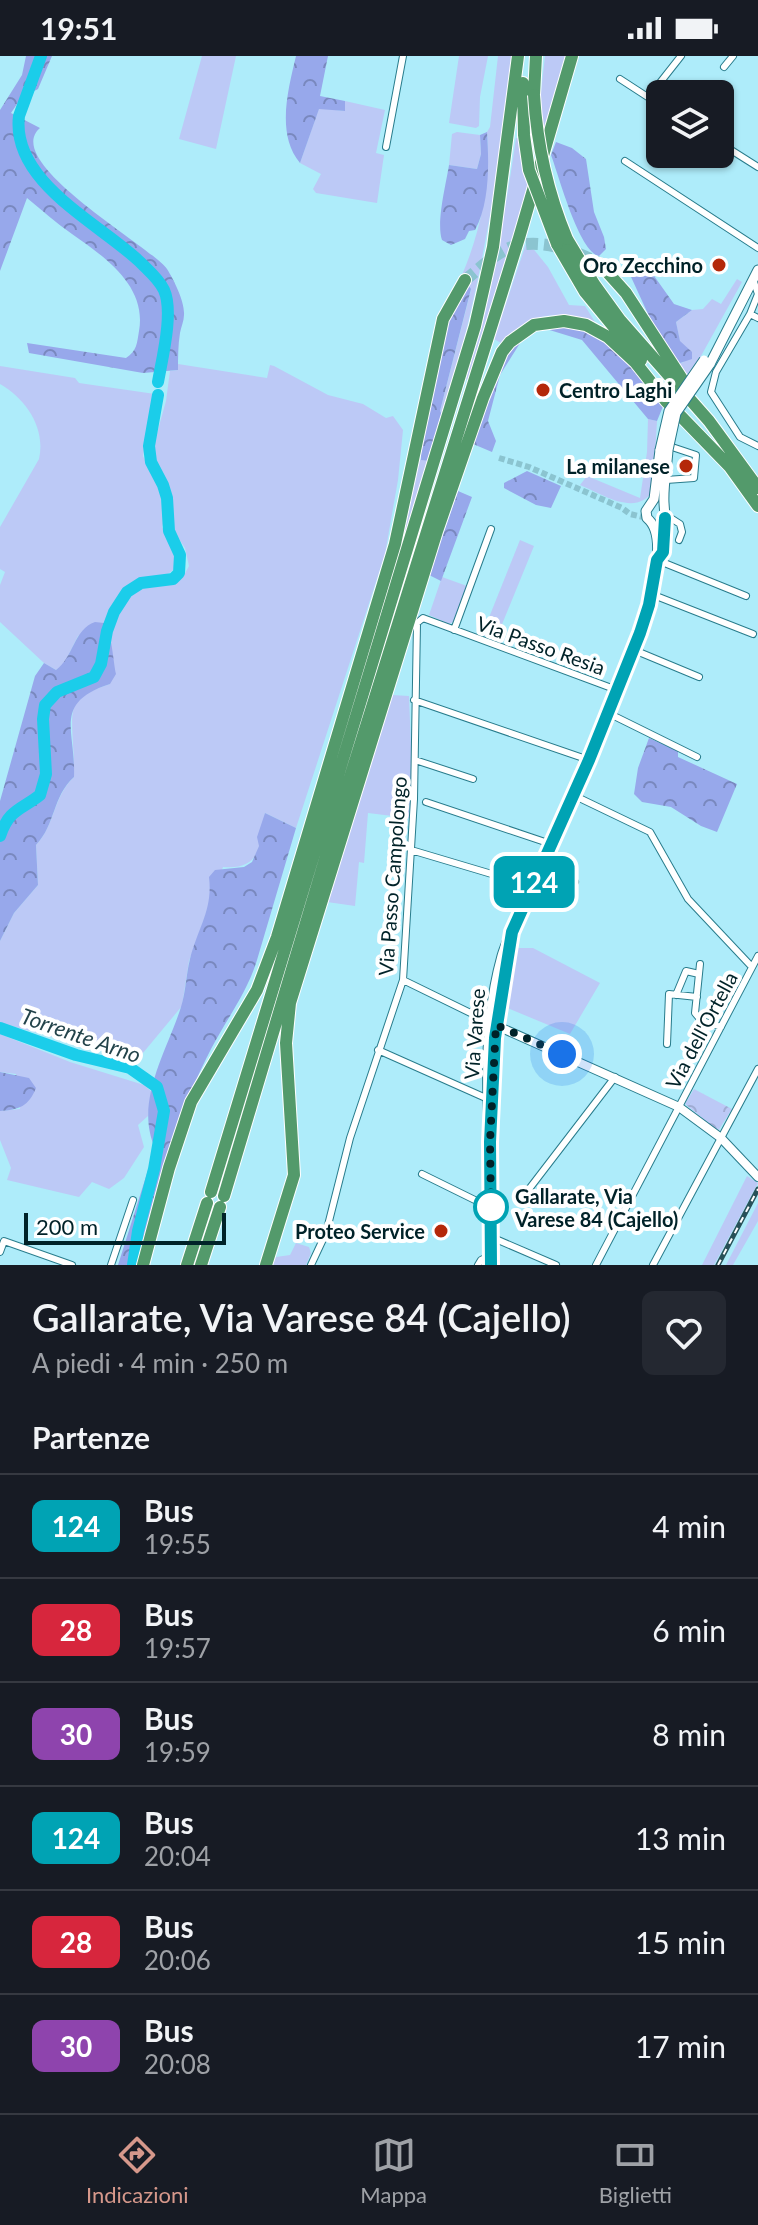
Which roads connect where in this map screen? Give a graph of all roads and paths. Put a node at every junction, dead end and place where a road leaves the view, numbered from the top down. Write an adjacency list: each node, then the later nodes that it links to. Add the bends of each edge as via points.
1 (403, 56): 12 (street)
2 (518, 56): 79 (highway, via 493,247 479,311)
3 (526, 56): 16 (highway, bridge, via 521,98 529,170)
4 (536, 56): 16 (highway, bridge, via 536,133)
5 (572, 56): 79 (highway)
6 (681, 56): 10 (street)
7 (733, 56): 8 (street)
8 (724, 67)
9 (620, 79): 11 (street)
10 (662, 80)
11 (646, 94)
12 (386, 147)
13 (734, 152): 15 (street)
14 (625, 161): 17 (street)
15 (758, 167)
16 (562, 242): 23 (highway, via 620,320); 26 (highway, via 585,292)
17 (758, 248)
18 (600, 264): 23 (highway, via 640,313)
19 (756, 274): 21 (street, via 758,294); 25 (main road, Via Varese, bridge, via 707,362 669,411)
20 (465, 280): 87 (highway, via 443,319 395,544 277,937 257,990 191,1102)
21 (750, 314): 22 (street); 24 (street, via 716,372 711,392 740,437)
22 (758, 318)
23 (709, 421): 28 (highway)
24 (758, 446)
25 (666, 449): 27 (main road, Via Varese); 27 (street, via 696,455 694,478); 29 (main road, Via Varese)
26 (731, 468): 30 (highway); 90 (highway, via 635,362 586,325 534,325 502,352 437,531 290,1003 286,1043 294,1175)
27 (666, 480): 31 (main road, Via Varese)
28 (758, 488)
29 (653, 503): 31 (main road); 32 (main road, via 646,514)
30 (758, 506)
31 (665, 513): 32 (main road); 34 (street, via 680,524); 35 (main road, Via Varese, via 663,552)
32 (654, 523): 35 (main road, Via Varese)
33 (491, 529): 39 (street, Via Passo Resia)
34 (679, 540)
35 (657, 560): 36 (main road, Via Varese); 37 (street)
36 (651, 594): 40 (street); 41 (main road, Via Varese)
37 (746, 596)
38 (419, 619): 39 (street, Via Passo Resia); 44 (street, Via Passo Campolongo)
39 (454, 630): 43 (street, Via Passo Resia)
40 (753, 634)
41 (634, 650): 42 (street); 43 (main road, Via Varese)
42 (699, 677)
43 (617, 690): 45 (main road, Via Varese)
44 (414, 700): 47 (street, Via Passo Campolongo); 48 (street)
45 (608, 713): 46 (street); 48 (main road, Via Varese)
46 (697, 757)
47 (415, 760): 49 (street); 53 (street, Via Passo Campolongo)
48 (589, 760): 50 (main road, Via Varese)
49 (473, 779)
50 (573, 795): 52 (main road, Via Varese); 59 (street, Via dell'Ortella, via 650,832 688,899)
51 (426, 802): 52 (street)
52 (551, 844): 54 (main road, Via Varese)
53 (411, 850): 55 (street); 61 (street, Via Passo Campolongo)
54 (542, 863): 56 (street); 65 (main road, Via Varese, via 512,932)
55 (495, 875)
56 (575, 882)
57 (758, 956): 59 (street, Via dell'Ortella)
58 (700, 964): 60 (street)
59 (752, 967): 66 (street, Via dell'Ortella)
60 (699, 974): 62 (street, via 686,971); 63 (street)
61 (403, 980): 65 (street); 68 (street, Via Passo Campolongo)
62 (676, 995): 63 (street); 67 (street, via 669,994)
63 (697, 997): 64 (street, via 695,1013)
64 (700, 1020): 66 (street); 69 (street)
65 (493, 1024): 71 (street); 72 (main road, Via Varese)
66 (721, 1027): 73 (street, Via dell'Ortella)
67 (667, 1044)
68 (378, 1050): 72 (street); 91 (street, Via Passo Campolongo, via 326,1233)
69 (693, 1051)
70 (758, 1069): 74 (street)
71 (615, 1077): 73 (street); 77 (street, via 526,1193)
72 (490, 1100): 80 (main road, Via Varese)
73 (679, 1107): 74 (street); 94 (street, Via dell'Ortella)
74 (721, 1138): 76 (street); 95 (street)
75 (422, 1174): 80 (street)
76 (758, 1177)
77 (534, 1199)
78 (133, 1200): 86 (street)
79 (215, 1200): 88 (highway); 89 (highway)
80 (491, 1208): 81 (main road, Via Varese)
81 (491, 1237): 83 (main road, Via Varese); 93 (street)
82 (0, 1252): 84 (street, via 4,1241)
83 (491, 1260): 92 (street)
84 (58, 1262): 85 (street)
85 (72, 1265)
86 (111, 1265)
87 (143, 1265)
88 (187, 1265)
89 (201, 1265)
90 (266, 1265)
91 (311, 1265)
92 (478, 1265)
93 (556, 1265)
94 (596, 1265)
95 (653, 1265)

